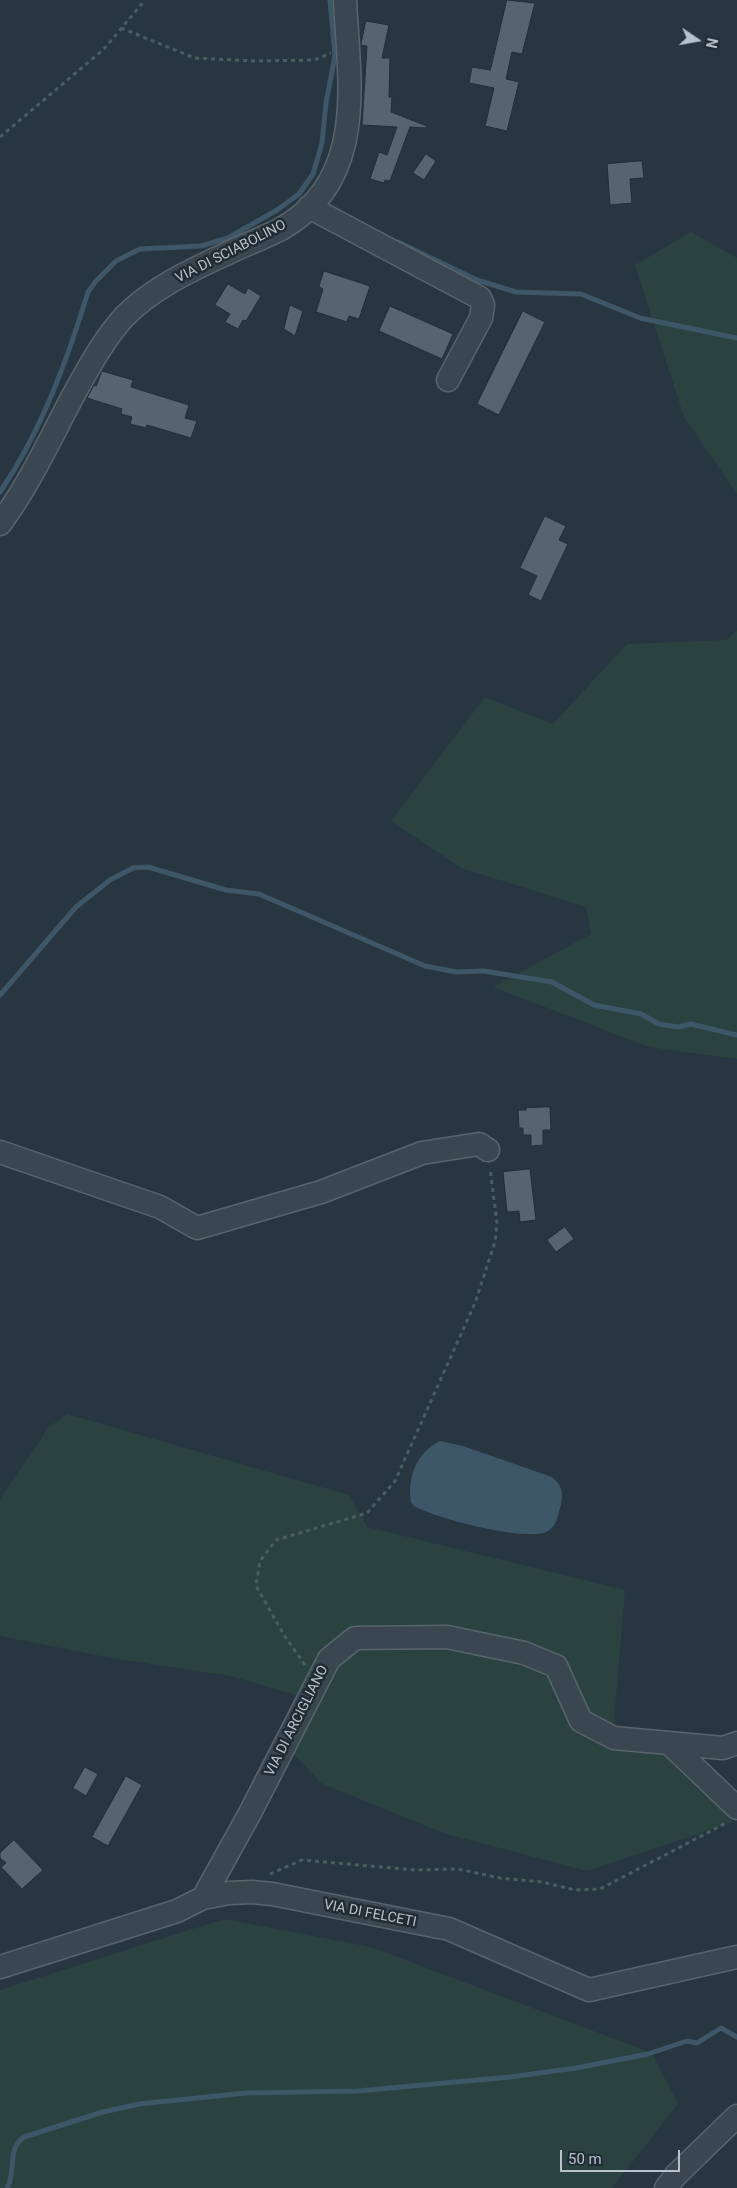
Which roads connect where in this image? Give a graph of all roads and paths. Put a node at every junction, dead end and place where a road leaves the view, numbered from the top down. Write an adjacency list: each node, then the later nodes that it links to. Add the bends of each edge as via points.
1 (146, 0): 3 (path)
2 (345, 0): 6 (street, VIA DI SCIABOLINO, via 350,101 347,137 333,174)
3 (121, 28): 4 (path, via 194,58 285,61 314,60); 5 (path, via 104,49)
4 (324, 56)
5 (0, 137)
6 (309, 207): 7 (street, via 480,298 483,305 481,318); 8 (street, VIA DI SCIABOLINO, via 282,228 192,269 124,317 95,357 26,484)
7 (448, 380)
8 (0, 524)
9 (488, 1150): 10 (street, via 478,1144 422,1152 321,1192 197,1228 160,1207); 11 (path, via 497,1223 495,1242 475,1303 395,1480 367,1513 276,1540 260,1561 256,1586 284,1635)
10 (0, 1152)
11 (317, 1682): 12 (street, VIA DI ARCIGLIANO, via 329,1659 355,1638 447,1637 524,1653 556,1666 581,1721 614,1738); 17 (street, VIA DI ARCIGLIANO)
12 (669, 1743): 13 (street, VIA DI ARCIGLIANO, via 723,1748); 14 (street)
13 (737, 1743)
14 (737, 1808)
15 (737, 1818): 16 (path, via 600,1888 575,1890 458,1869 416,1870 302,1860)
16 (266, 1876)
17 (203, 1898): 18 (street, VIA DI FELCETI, via 241,1892 266,1893 449,1929 589,1990); 19 (street, VIA DI FELCETI, via 177,1911)
18 (737, 1957)
19 (0, 1967)
20 (737, 2116): 21 (street)
21 (666, 2188)

